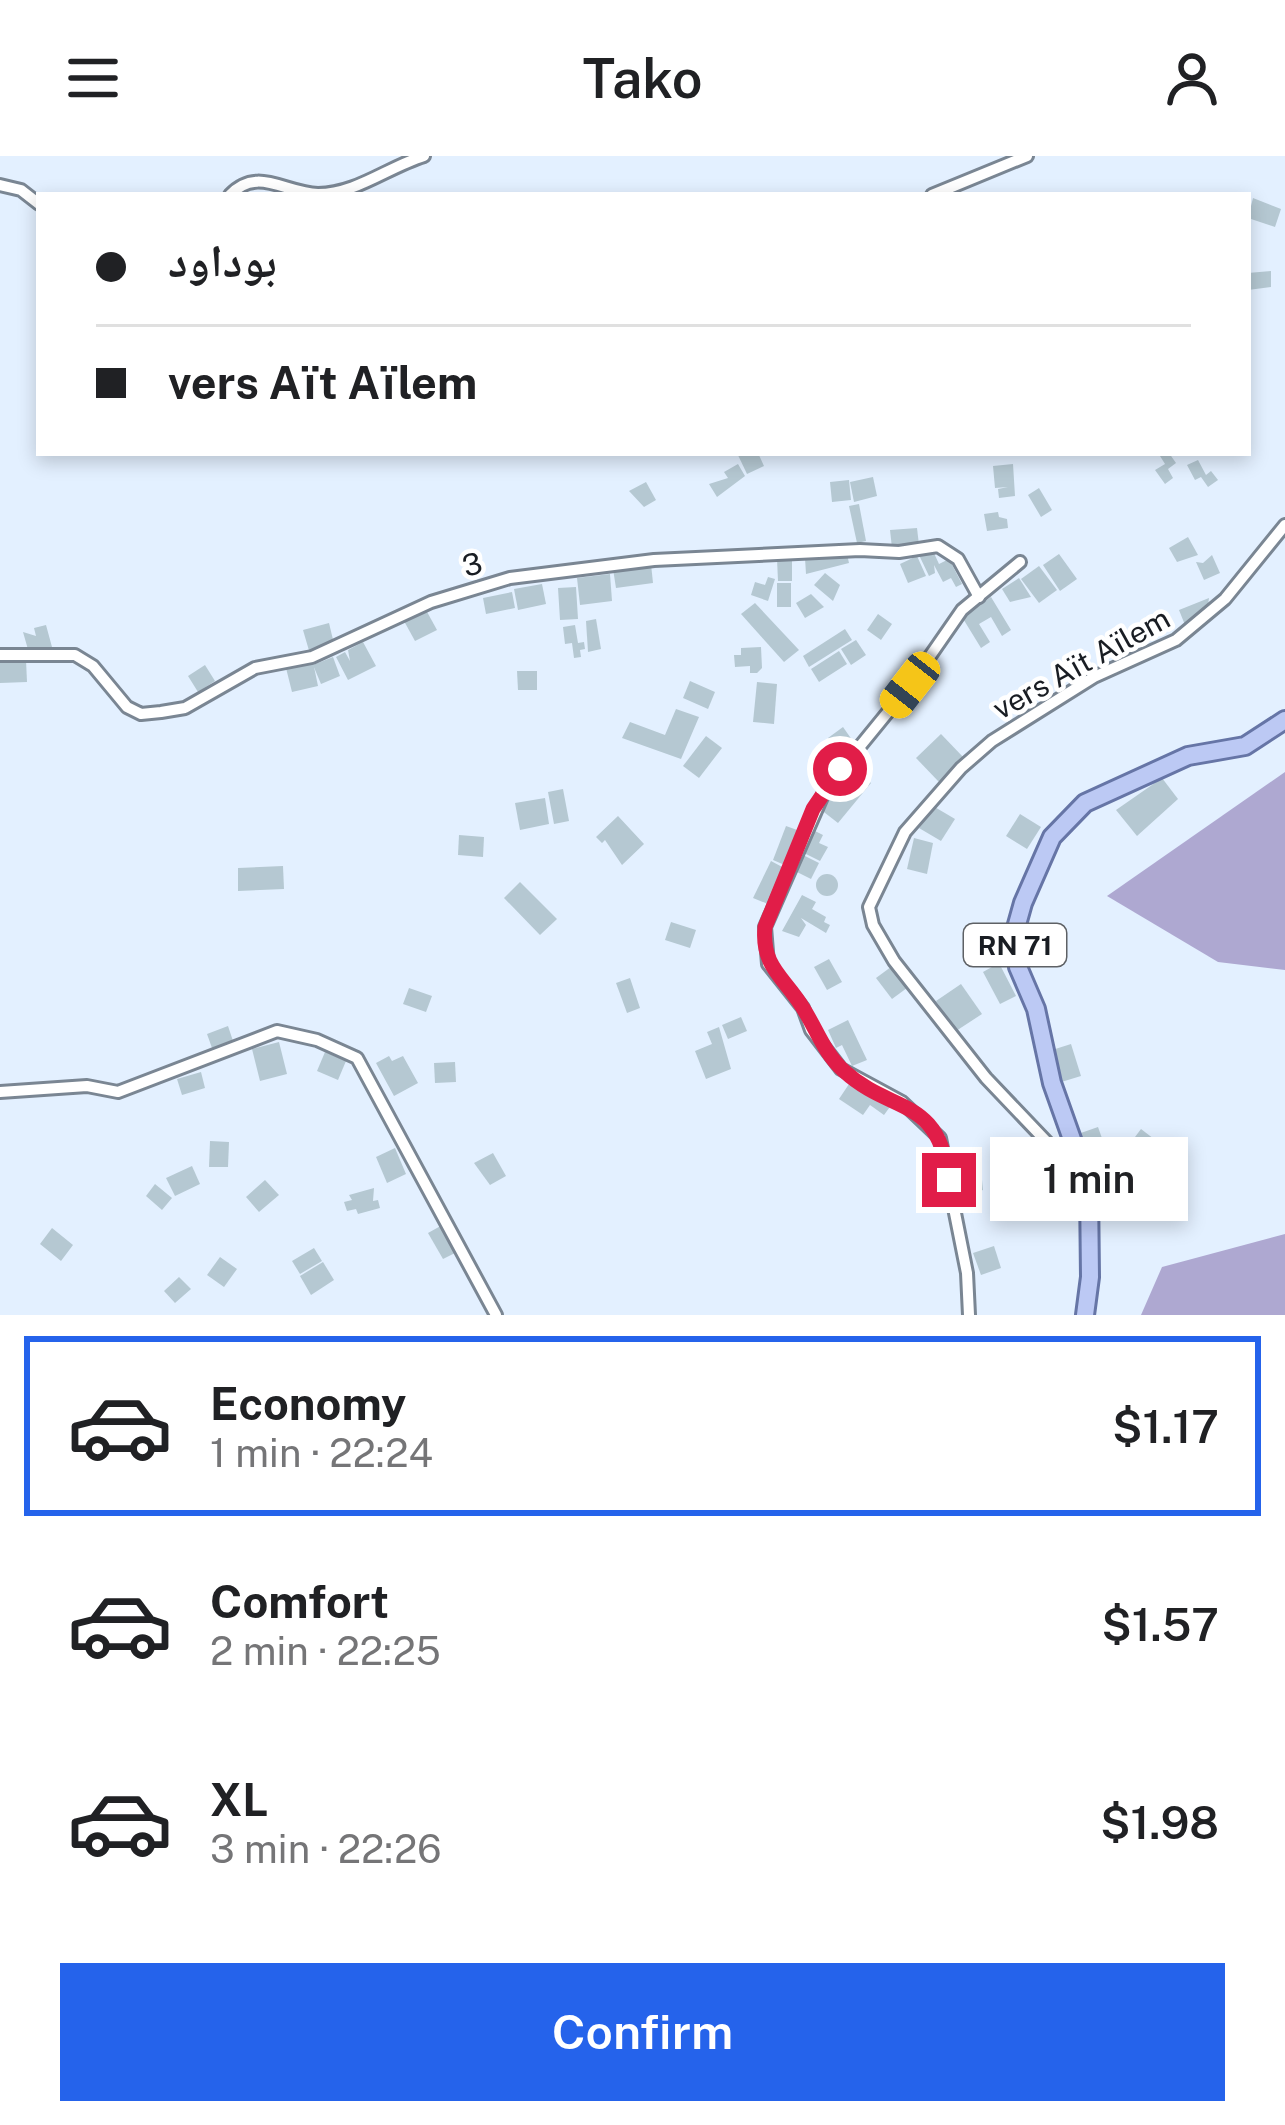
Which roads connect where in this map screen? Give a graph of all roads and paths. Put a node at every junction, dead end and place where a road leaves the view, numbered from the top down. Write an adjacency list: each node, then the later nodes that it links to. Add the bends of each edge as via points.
1 (424, 156): 6 (street)
2 (1027, 156): 7 (street)
3 (0, 185): 8 (street)
4 (234, 192): 5 (street, via 264,179)
5 (306, 192)
6 (341, 192)
7 (939, 192)
8 (36, 202)
9 (1285, 525): 15 (street, vers Aït Aïlem, via 1250,572 1176,640 1094,676 961,768 904,832 869,907 894,962 986,1078)
10 (1020, 562): 11 (street)
11 (979, 597): 12 (street, 3, via 958,559 938,546 654,560 533,575 431,602 312,657 255,668 185,708 141,714 75,655); 17 (street, via 826,788 770,912 763,946 842,1070 902,1102 940,1138)
12 (0, 655)
13 (1285, 720): 15 (main road, RN 71, via 1245,746 1188,756 1085,803 1052,837 1023,903 1018,968)
14 (0, 1092): 16 (street, via 118,1092 277,1031 317,1040 357,1058 374,1084)
15 (1089, 1187): 18 (main road, RN 71)
16 (496, 1315)
17 (969, 1315)
18 (1085, 1315)

